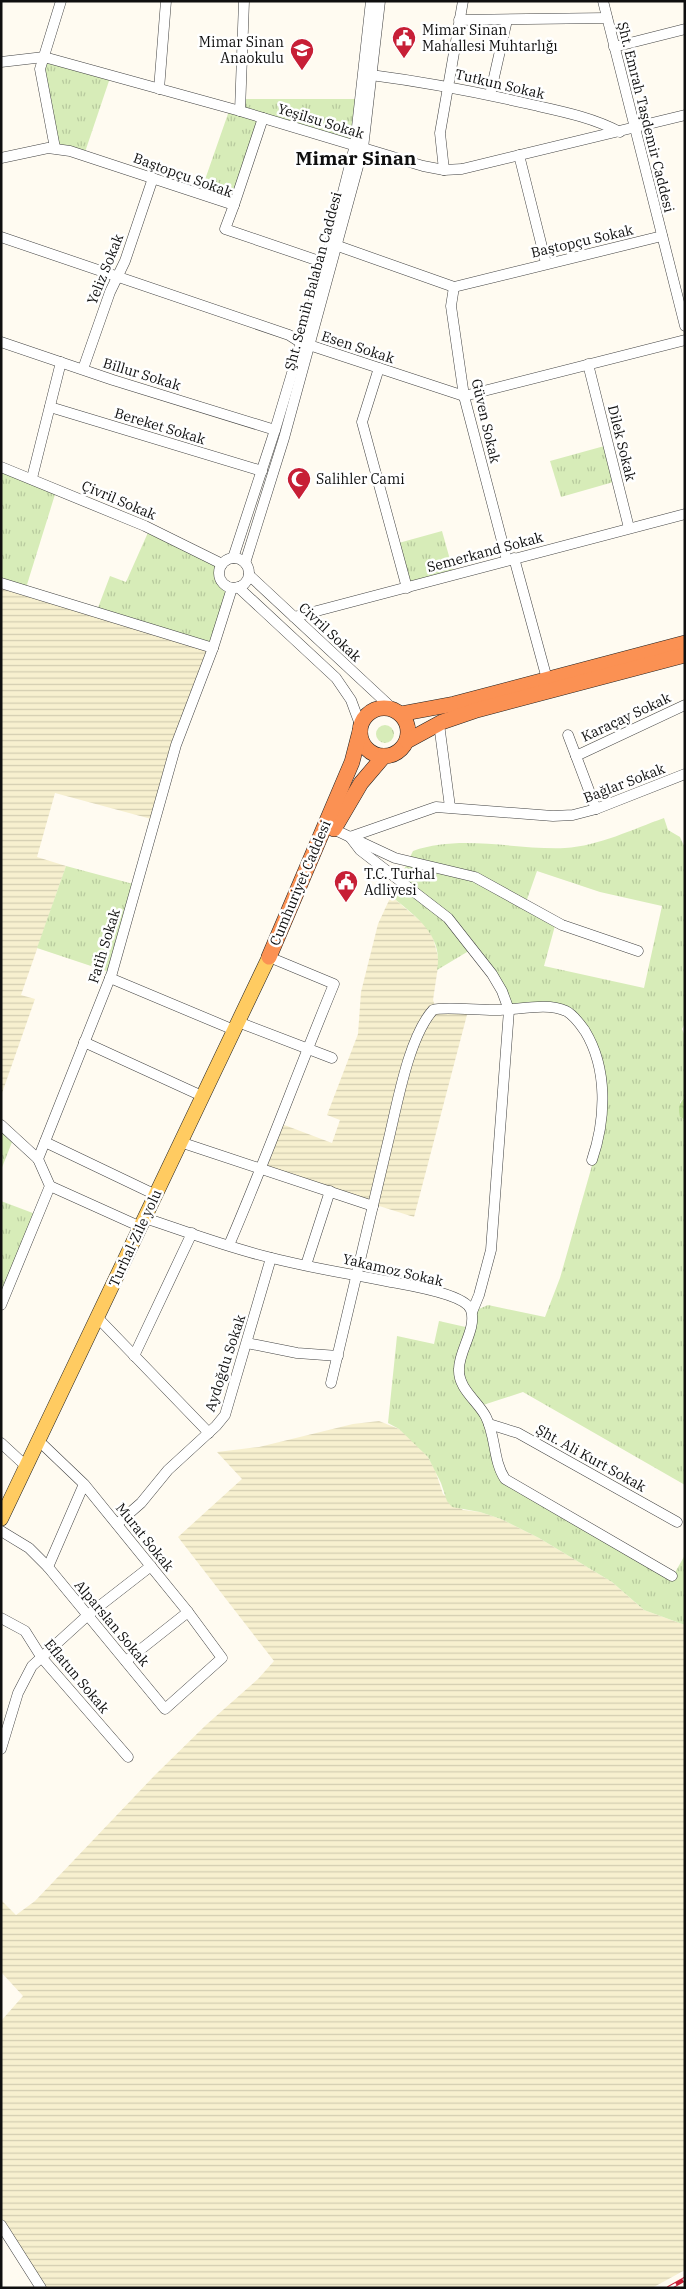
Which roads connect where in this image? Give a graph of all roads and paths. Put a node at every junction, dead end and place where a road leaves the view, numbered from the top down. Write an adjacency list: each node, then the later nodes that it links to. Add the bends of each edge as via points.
1 (61, 1): 13 (street)
2 (166, 1): 17 (street)
3 (244, 1): 19 (street)
4 (372, 1): 24 (street, Şht. Semih Balaban Caddesi)
5 (380, 1): 15 (street, Şht. Semih Balaban Caddesi)
6 (463, 1): 9 (street)
7 (603, 1): 8 (street, Şht. Emrah Taşdemir Caddesi)
8 (607, 18): 10 (street); 12 (street, Şht. Emrah Taşdemir Caddesi)
9 (459, 20): 10 (street); 16 (street)
10 (507, 20): 18 (street)
11 (685, 29): 12 (street)
12 (614, 47): 22 (street, Şht. Emrah Taşdemir Caddesi)
13 (44, 57): 14 (street, Yeşilsu Sokak); 17 (street, Yeşilsu Sokak); 25 (street, via 40,69)
14 (1, 62)
15 (371, 74): 16 (street, Tutkun Sokak); 24 (street, Şht. Semih Balaban Caddesi)
16 (447, 86): 18 (street, Tutkun Sokak); 28 (street, via 440,133)
17 (159, 89): 19 (street, Yeşilsu Sokak)
18 (490, 95): 23 (street, Tutkun Sokak, via 604,123)
19 (240, 111): 21 (street, Yeşilsu Sokak)
20 (685, 115): 22 (street, Yeşilsu Sokak)
21 (263, 118): 24 (street, Yeşilsu Sokak); 30 (street)
22 (635, 128): 23 (street, Yeşilsu Sokak); 31 (street, Şht. Emrah Taşdemir Caddesi)
23 (620, 132): 26 (street, Yeşilsu Sokak)
24 (359, 147): 28 (street, Yeşilsu Sokak); 33 (street, Şht. Semih Balaban Caddesi); 34 (street, Şht. Semih Balaban Caddesi)
25 (56, 148): 27 (street, Baştopçu Sokak); 29 (street, Baştopçu Sokak)
26 (519, 155): 28 (street, Yeşilsu Sokak, via 462,169); 35 (street)
27 (1, 158)
28 (444, 170)
29 (153, 178): 30 (street, Baştopçu Sokak); 36 (street, Yeliz Sokak)
30 (234, 205): 34 (street, Baştopçu Sokak, via 226,229)
31 (662, 236): 35 (street, Baştopçu Sokak); 38 (street, Şht. Emrah Taşdemir Caddesi)
32 (1, 238): 36 (street, Esen Sokak)
33 (338, 246): 37 (street); 41 (street, Şht. Semih Balaban Caddesi)
34 (325, 263): 41 (street, Şht. Semih Balaban Caddesi)
35 (546, 263): 37 (street, Baştopçu Sokak)
36 (117, 277): 41 (street, Esen Sokak, via 289,335); 45 (street, Yeliz Sokak)
37 (454, 287): 46 (street, Güven Sokak, via 452,306)
38 (685, 326)
39 (685, 340): 43 (street)
40 (1, 342): 42 (street, Billur Sokak)
41 (305, 344): 44 (street, Esen Sokak); 48 (street, Şht. Semih Balaban Caddesi); 56 (street, Şht. Semih Balaban Caddesi, via 284,438)
42 (61, 362): 45 (street, Billur Sokak); 47 (street)
43 (588, 364): 46 (street); 53 (street, Dilek Sokak)
44 (379, 368): 46 (street, Esen Sokak); 61 (street, via 362,422)
45 (83, 370): 48 (street, Billur Sokak)
46 (464, 396): 55 (street, Güven Sokak)
47 (50, 407): 50 (street, Bereket Sokak); 51 (street)
48 (275, 430): 50 (street, Şht. Semih Balaban Caddesi)
49 (1, 467): 51 (street, Çivril Sokak)
50 (262, 471): 54 (street, Şht. Semih Balaban Caddesi)
51 (32, 478): 57 (street, Çivril Sokak, via 150,528)
52 (685, 514): 53 (street, Semerkand Sokak)
53 (629, 528): 55 (street, Semerkand Sokak)
54 (233, 558): 56 (street); 57 (street)
55 (511, 559): 61 (street, Semerkand Sokak); 65 (street, Güven Sokak)
56 (245, 563): 58 (street)
57 (222, 564): 60 (street, via 220,578 224,584)
58 (249, 575): 60 (street, via 246,582); 62 (street, Civril Sokak)
59 (1, 583): 63 (street)
60 (235, 587): 63 (street, Fatih Sokak); 69 (street, via 336,678 351,700)
61 (407, 588): 62 (street, Semerkand Sokak)
62 (294, 617): 67 (street, Civril Sokak)
63 (212, 648): 81 (street, Fatih Sokak, via 176,746)
64 (684, 653): 65 (highway, Cumhuriyet Caddesi); 68 (highway, Cumhuriyet Caddesi, via 478,710)
65 (547, 679): 67 (highway, Cumhuriyet Caddesi, via 437,708)
66 (685, 705): 73 (street, Karaçay Sokak)
67 (397, 712): 69 (highway, Cumhuriyet Caddesi, via 381,708 373,710); 71 (highway, via 407,724)
68 (439, 724): 71 (highway, Cumhuriyet Caddesi); 75 (street)
69 (360, 729): 72 (highway, via 365,746); 80 (highway, Cumhuriyet Caddesi, via 352,762)
70 (568, 734): 73 (street)
71 (407, 740): 72 (highway, Cumhuriyet Caddesi, via 396,753)
72 (384, 756): 77 (highway, Cumhuriyet Caddesi, via 361,783)
73 (576, 756): 76 (street, Karaçay Sokak)
74 (685, 774): 76 (street, Bağlar Sokak)
75 (450, 807): 76 (street, Bağlar Sokak, via 553,816 573,816); 78 (street, Bağlar Sokak, via 432,808)
76 (596, 809)
77 (333, 830): 78 (street); 80 (highway, Cumhuriyet Caddesi)
78 (350, 838): 79 (street, via 395,858 475,877 562,925); 82 (street, via 360,850 448,918 498,984)
79 (638, 951)
80 (268, 957): 83 (main road, Turhal-Zile yolu); 85 (street, via 334,984)
81 (110, 978): 83 (street); 84 (street, Fatih Sokak)
82 (509, 1010): 92 (street, via 544,1008 566,1011 592,1042 600,1070 602,1106 599,1141); 97 (street, via 436,1009 430,1013 413,1048); 105 (street, via 491,1250)
83 (236, 1026): 85 (street); 87 (main road, Turhal-Zile yolu)
84 (84, 1042): 87 (street); 89 (street, Fatih Sokak)
85 (307, 1048): 86 (street); 93 (street)
86 (332, 1058)
87 (202, 1096): 90 (main road, Turhal-Zile yolu)
88 (1, 1125): 91 (street)
89 (45, 1142): 91 (street, Fatih Sokak); 96 (street)
90 (180, 1142): 93 (street); 96 (main road, Turhal-Zile yolu)
91 (38, 1159): 94 (street)
92 (592, 1160)
93 (262, 1169): 95 (street); 100 (street)
94 (50, 1186): 98 (street, Yakamoz Sokak); 104 (street)
95 (330, 1192): 97 (street); 102 (street)
96 (156, 1195): 98 (main road, Turhal-Zile yolu)
97 (373, 1206): 103 (street)
98 (143, 1222): 99 (street, Yakamoz Sokak); 106 (main road, Turhal-Zile yolu)
99 (192, 1233): 100 (street, Yakamoz Sokak); 108 (street)
100 (229, 1245): 101 (street, Yakamoz Sokak)
101 (271, 1258): 102 (street, Yakamoz Sokak); 107 (street, Aydoğdu Sokak)
102 (306, 1265): 103 (street, Yakamoz Sokak)
103 (357, 1275): 105 (street, Yakamoz Sokak, via 425,1288 466,1303); 109 (street)
104 (1, 1305)
105 (472, 1312): 111 (street, via 470,1330 460,1358 459,1376)
106 (98, 1318): 108 (street); 113 (main road, Turhal-Zile yolu)
107 (246, 1343): 109 (street, via 297,1353); 112 (street, Aydoğdu Sokak, via 225,1415)
108 (134, 1356): 112 (street)
109 (338, 1356): 110 (street)
110 (331, 1383)
111 (489, 1424): 118 (street, Şht. Ali Kurt Sokak, via 518,1433); 123 (street, via 498,1466 511,1484)
112 (209, 1433): 119 (street, Aydoğdu Sokak, via 168,1470 141,1503)
113 (39, 1441): 115 (main road, Turhal-Zile yolu); 116 (street, Murat Sokak)
114 (1, 1443): 115 (street)
115 (27, 1466): 117 (main road, Turhal-Zile yolu)
116 (84, 1484): 119 (street, Murat Sokak); 122 (street)
117 (1, 1519)
118 (677, 1522)
119 (117, 1524): 121 (street, Murat Sokak)
120 (1, 1531): 122 (street, Alparslan Sokak, via 29,1548)
121 (151, 1566): 124 (street, Murat Sokak); 125 (street)
122 (48, 1567): 125 (street, Alparslan Sokak)
123 (672, 1576)
124 (188, 1612): 128 (street, Murat Sokak); 129 (street)
125 (88, 1615): 127 (street); 129 (street, Alparslan Sokak)
126 (1, 1618): 127 (street, Eflatun Sokak, via 25,1631)
127 (42, 1658): 130 (street, via 32,1666 22,1683); 131 (street, Eflatun Sokak)
128 (222, 1658): 129 (street, Alparslan Sokak, via 165,1709)
129 (126, 1661)
130 (1, 1749)
131 (128, 1757)
132 (1, 2225): 133 (street)
133 (41, 2288)

